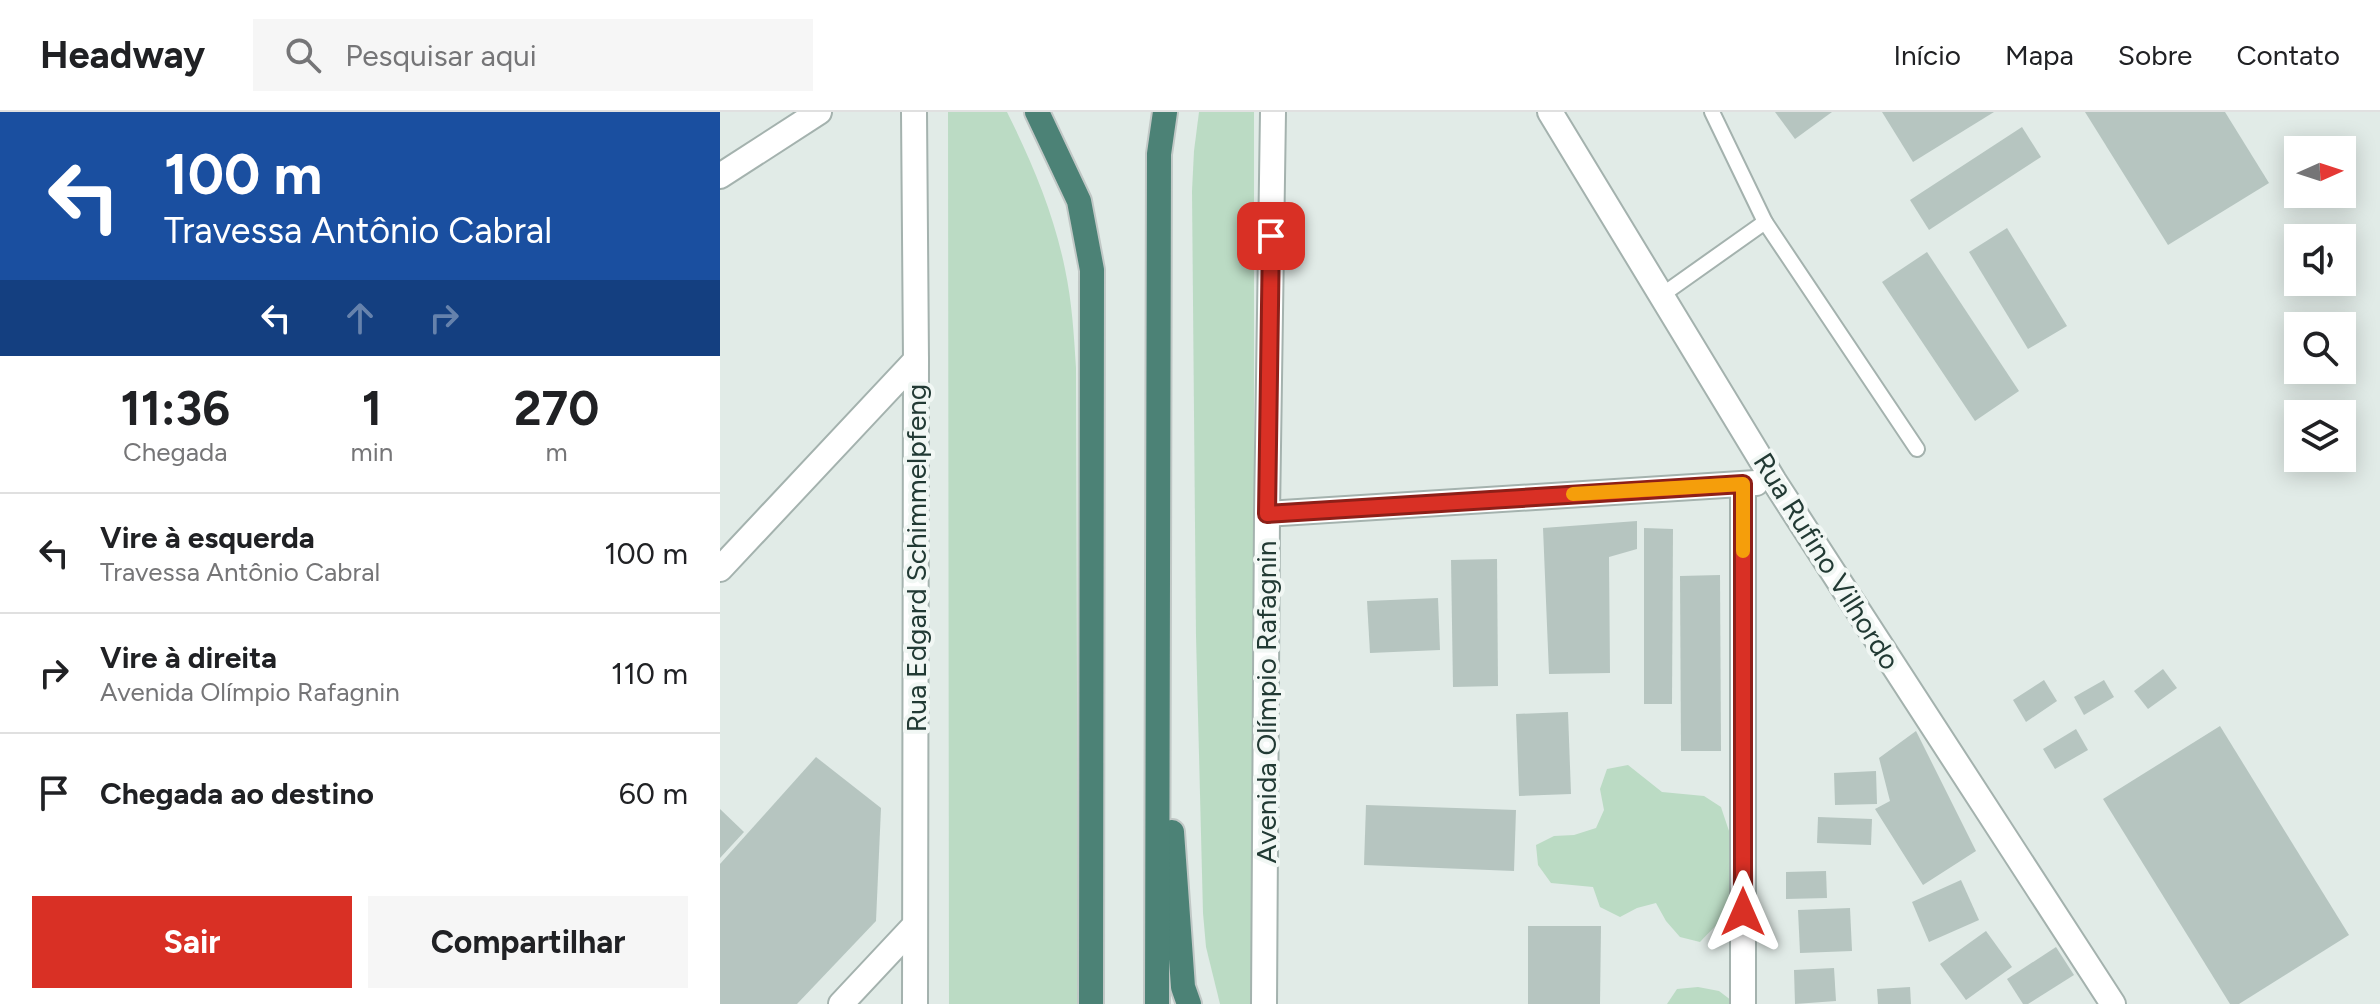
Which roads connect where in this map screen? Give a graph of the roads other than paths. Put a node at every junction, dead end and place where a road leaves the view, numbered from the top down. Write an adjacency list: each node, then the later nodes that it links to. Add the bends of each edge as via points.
1 (819, 112): 8 (street)
2 (914, 112): 11 (street, Rua Edgard Schimmelpfeng)
3 (1037, 112): 21 (highway, via 1079,201 1092,270)
4 (1165, 112): 17 (highway, via 1159,154)
5 (1273, 112): 15 (street, Avenida Olímpio Rafagnin)
6 (1550, 112): 10 (street, Rua Rufino Vilhordo)
7 (1712, 112): 9 (lane)
8 (720, 176)
9 (1765, 222): 10 (lane); 12 (lane)
10 (1662, 295): 13 (street, Rua Rufino Vilhordo)
11 (916, 360): 16 (street); 18 (street, Rua Edgard Schimmelpfeng)
12 (1917, 449)
13 (1774, 481): 14 (street); 26 (street, Rua Rufino Vilhordo)
14 (1743, 484): 15 (street); 25 (street)
15 (1267, 514): 24 (street, Avenida Olímpio Rafagnin)
16 (720, 569)
17 (1159, 636): 22 (highway); 23 (highway, via 1183,987)
18 (915, 925): 19 (street); 20 (street, Rua Edgard Schimmelpfeng)
19 (841, 1004)
20 (915, 1004)
21 (1091, 1004)
22 (1157, 1004)
23 (1189, 1004)
24 (1264, 1004)
25 (1743, 1004)
26 (2113, 1004)

